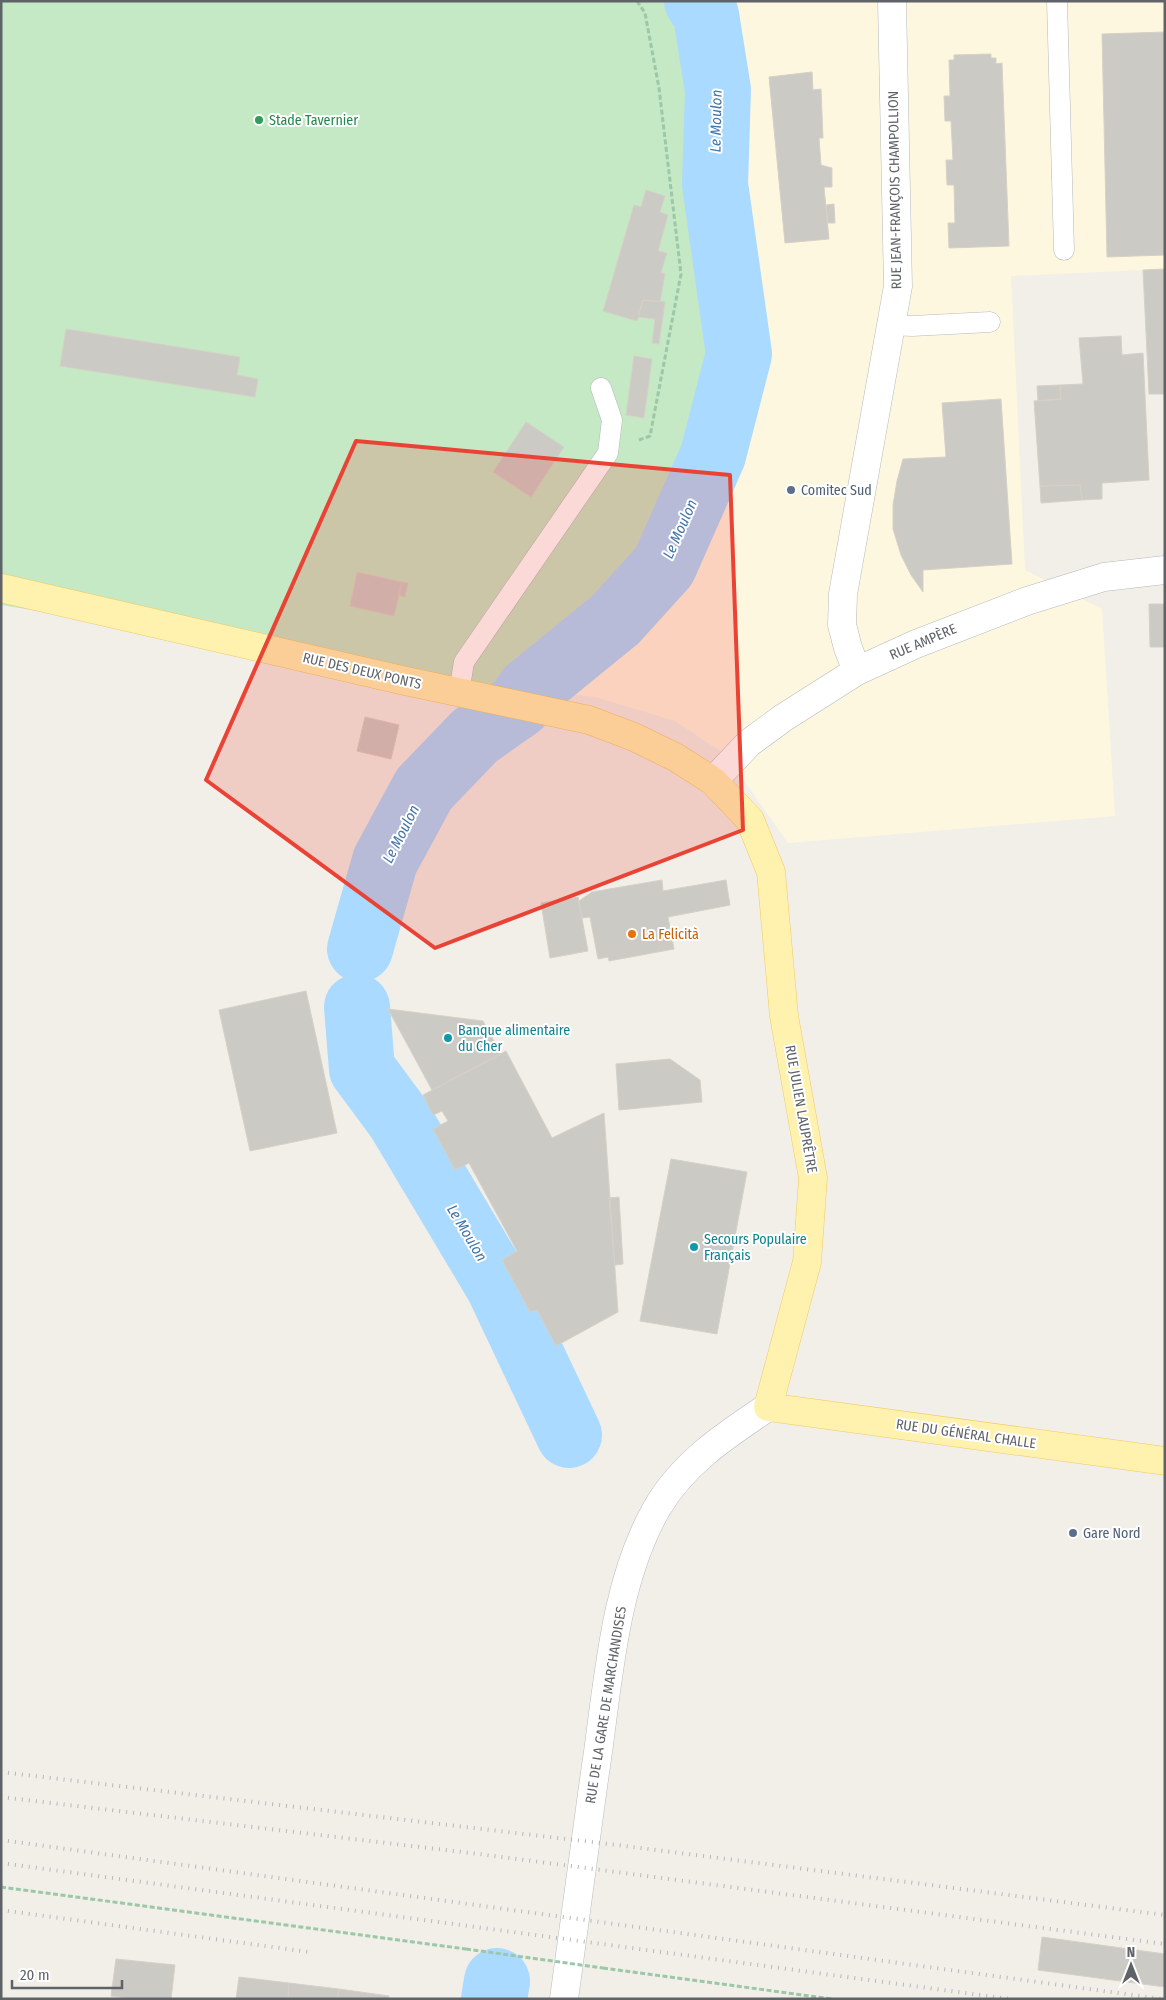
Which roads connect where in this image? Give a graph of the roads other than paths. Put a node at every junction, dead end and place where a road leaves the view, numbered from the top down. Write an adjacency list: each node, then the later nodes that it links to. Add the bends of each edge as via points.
1 (892, 1): 5 (street, RUE JEAN-FRANÇOIS CHAMPOLLION, via 898,286)
2 (1057, 1): 3 (lane)
3 (1064, 250)
4 (990, 322): 5 (lane)
5 (890, 324): 9 (street, RUE JEAN-FRANÇOIS CHAMPOLLION, via 843,594 842,624)
6 (602, 388): 10 (lane, via 612,420 608,453 464,662)
7 (1165, 570): 9 (street, RUE AMPÈRE, via 1104,577 1028,601 916,644)
8 (1, 588): 10 (main road, RUE DES DEUX PONTS)
9 (857, 671): 11 (street, RUE AMPÈRE, via 749,743)
10 (468, 694): 11 (main road, RUE DES DEUX PONTS, via 589,720 670,754)
11 (713, 781): 12 (main road, RUE JULIEN LAUPRÊTRE, via 750,820 771,872 784,1016 813,1178 807,1262)
12 (768, 1407): 13 (main road, RUE DU GÉNÉRAL CHALLE); 14 (street, RUE DE LA GARE DE MARCHANDISES, via 696,1459 674,1482 635,1556 610,1662)
13 (1165, 1461)
14 (564, 1999)

